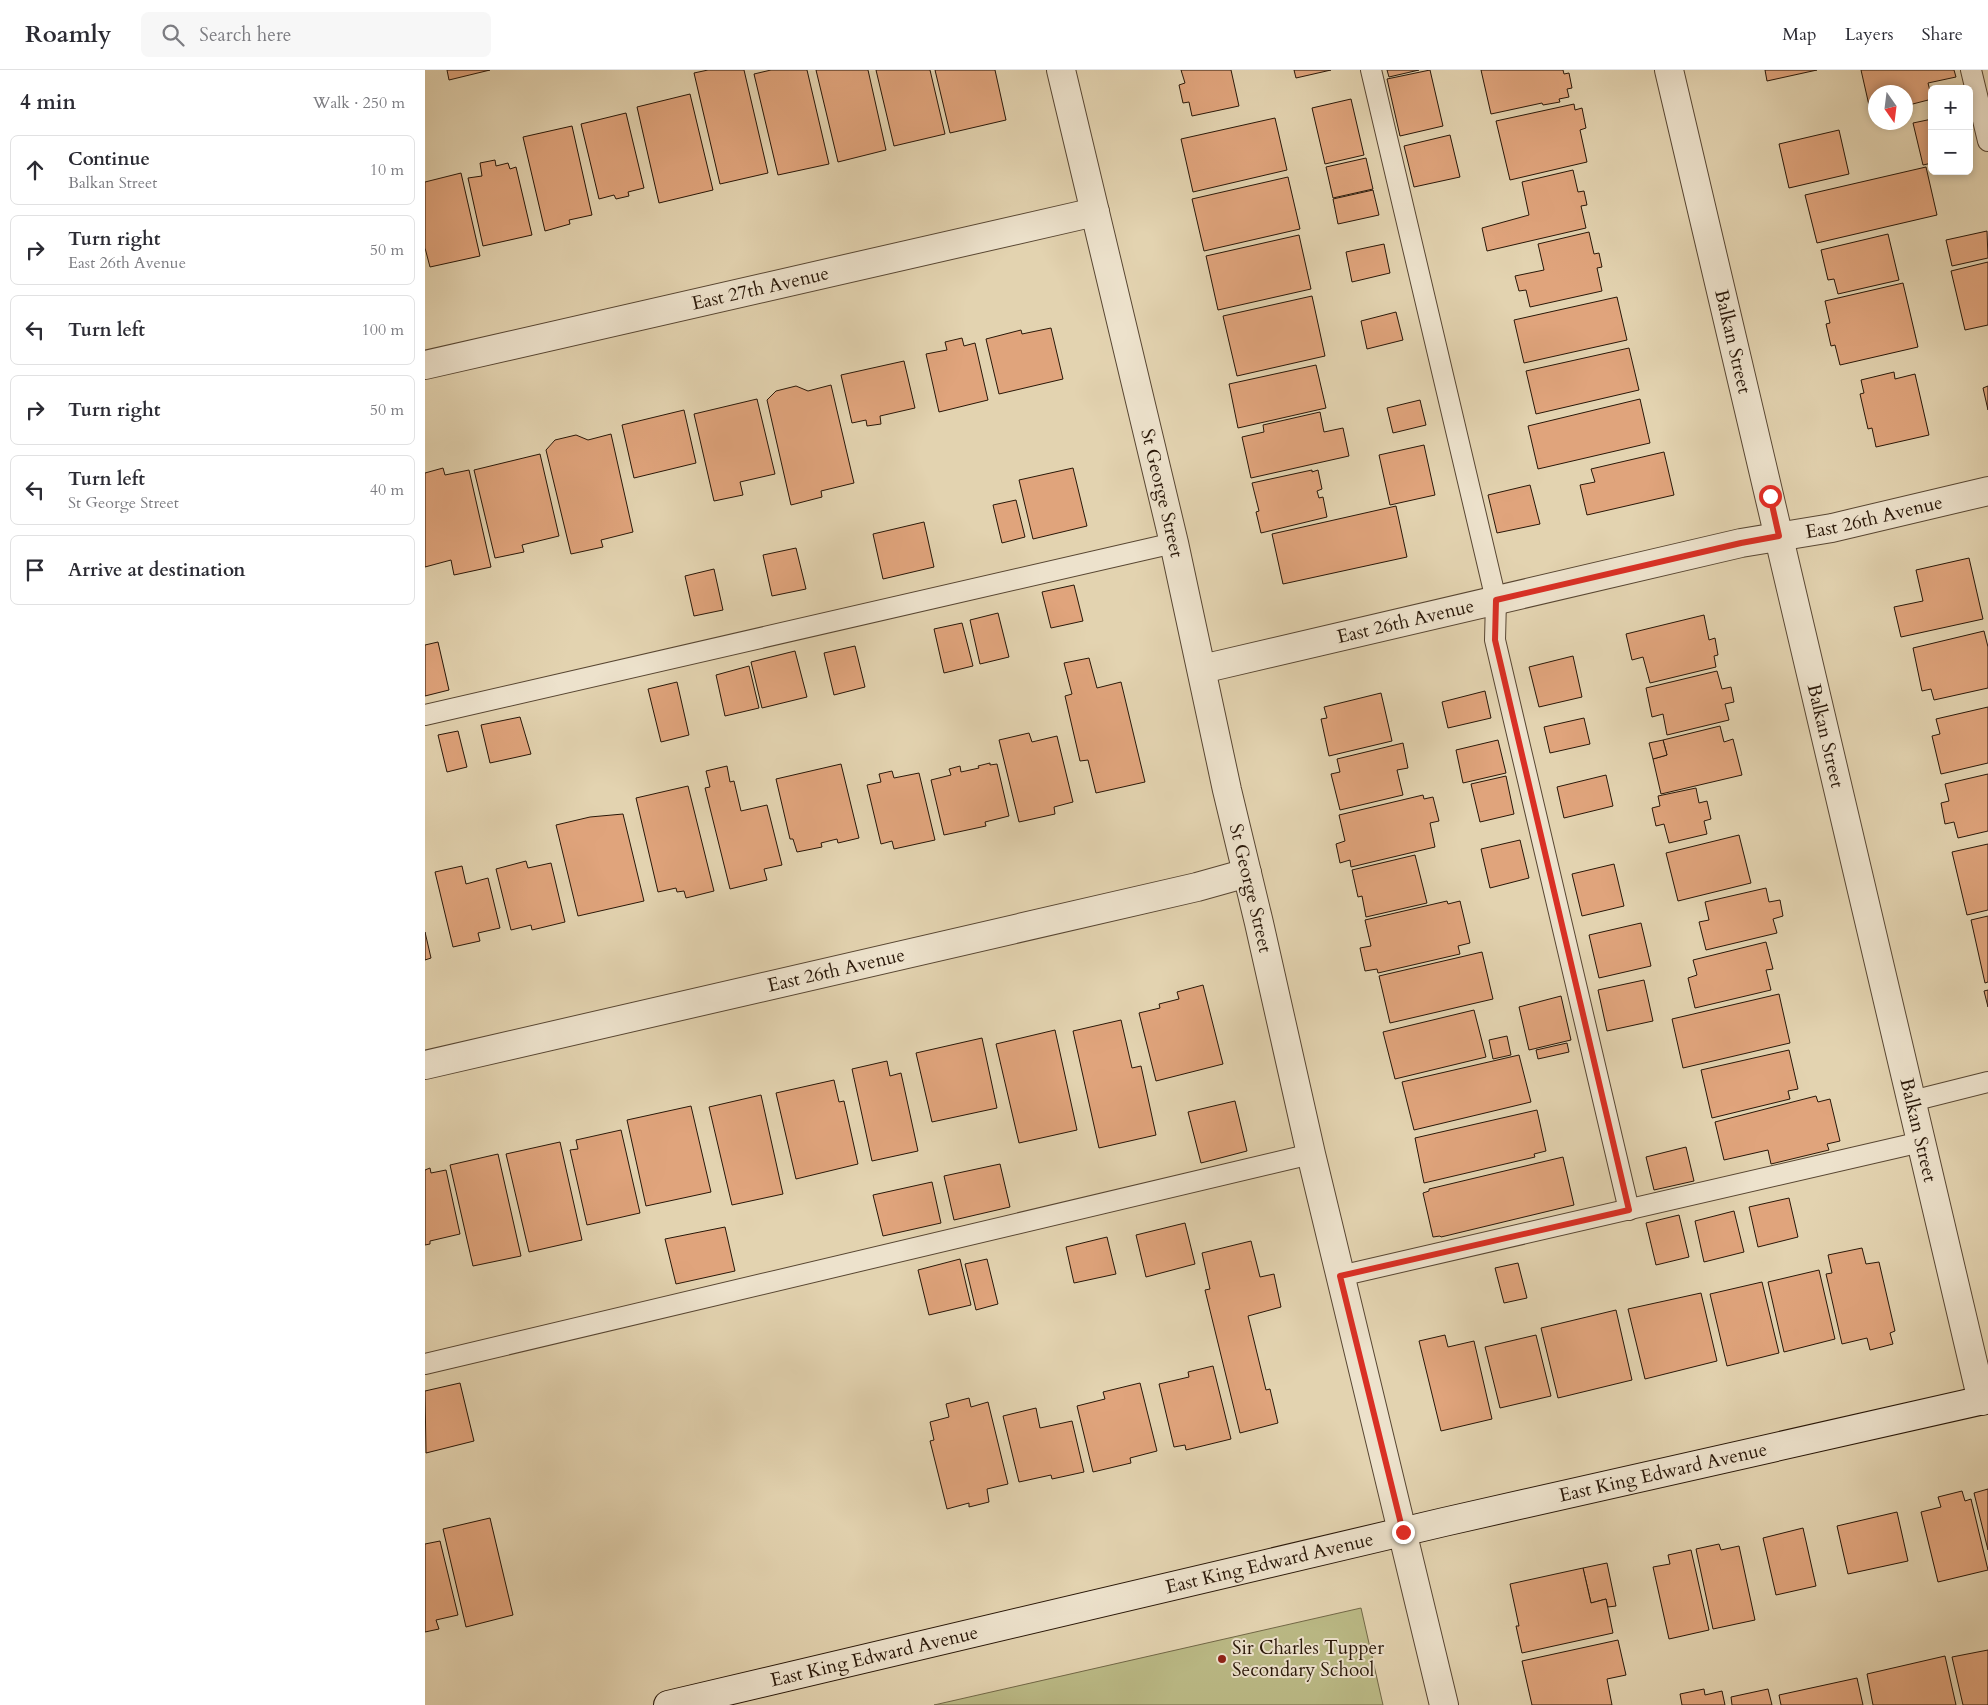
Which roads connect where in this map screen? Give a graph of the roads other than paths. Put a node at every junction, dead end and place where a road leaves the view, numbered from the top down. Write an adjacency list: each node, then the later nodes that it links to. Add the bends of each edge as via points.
1 (1061, 70): 6 (street, St George Street)
2 (1371, 70): 11 (lane)
3 (1669, 70): 9 (street, Balkan Street)
4 (1971, 70): 5 (lane)
5 (1988, 141)
6 (1095, 212): 7 (street, East 27th Avenue); 10 (street, St George Street)
7 (425, 365)
8 (1988, 491): 9 (street, East 26th Avenue, via 1832,528)
9 (1779, 536): 11 (street, East 26th Avenue); 17 (street, Balkan Street)
10 (1173, 543): 12 (street, St George Street); 13 (lane)
11 (1496, 600): 12 (street, East 26th Avenue); 20 (lane, via 1495,640)
12 (1202, 669): 14 (street, St George Street)
13 (425, 715)
14 (1247, 874): 15 (street, East 26th Avenue); 19 (street, St George Street)
15 (425, 1065)
16 (1988, 1082): 17 (lane)
17 (1911, 1101): 18 (street, Balkan Street)
18 (1921, 1142): 20 (lane); 23 (street, Balkan Street)
19 (1311, 1154): 21 (street, St George Street); 22 (lane)
20 (1629, 1210): 21 (lane)
21 (1340, 1276): 24 (street, St George Street)
22 (425, 1364)
23 (1985, 1400): 24 (street, East King Edward Avenue)
24 (1403, 1532): 25 (street, East King Edward Avenue); 26 (street, St George Street)
25 (668, 1705)
26 (1444, 1705)

